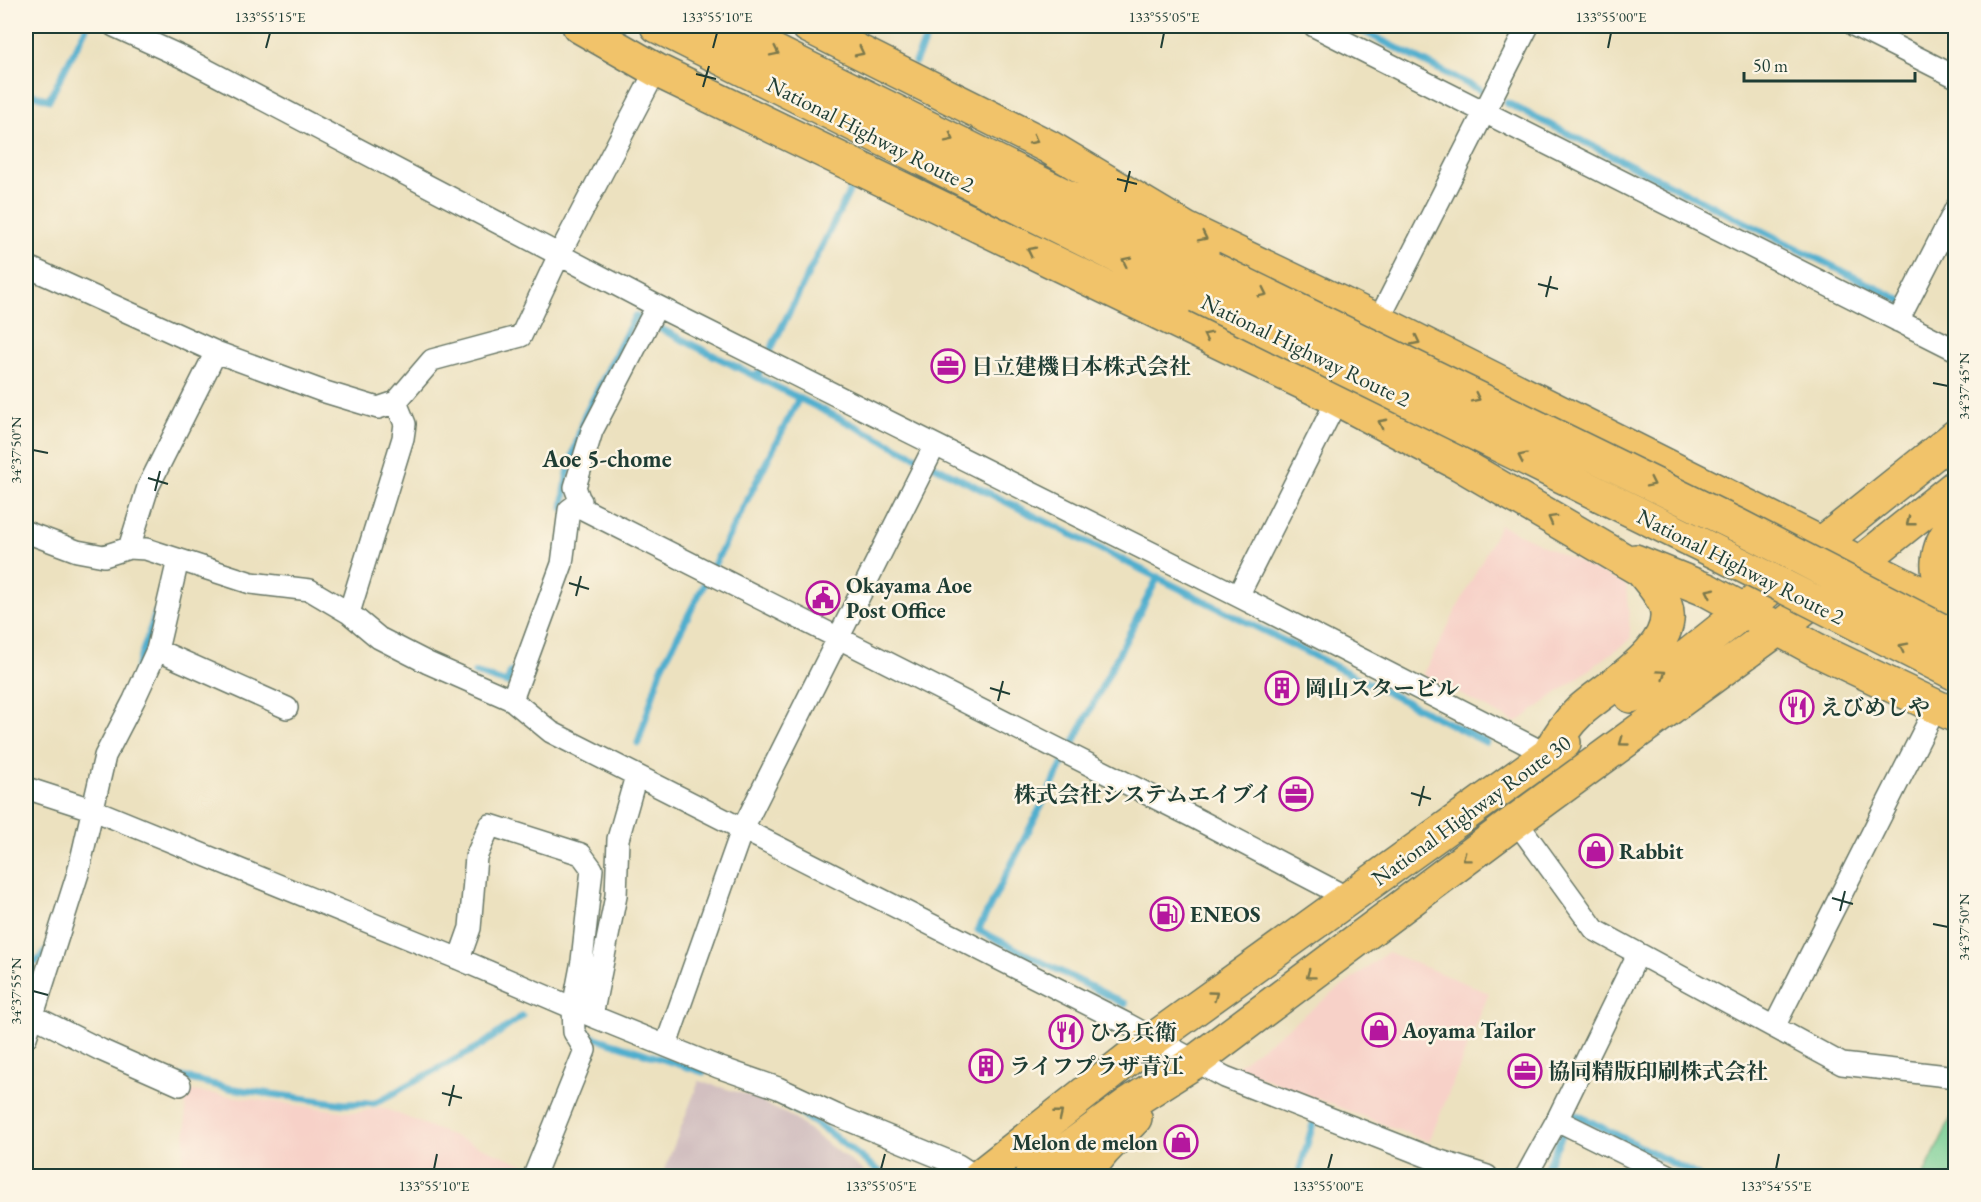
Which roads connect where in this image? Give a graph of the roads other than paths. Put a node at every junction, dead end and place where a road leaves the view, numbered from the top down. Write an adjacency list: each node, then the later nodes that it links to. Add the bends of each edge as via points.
1 (114, 26): 15 (street, via 192,62)
2 (579, 26): 10 (highway)
3 (610, 26): 13 (highway, via 836,137)
4 (657, 26): 13 (highway, National Highway Route 2)
5 (723, 26): 17 (highway, National Highway Route 2, one-way to 17)
6 (808, 26): 20 (highway, one-way to 20, via 1049,147 1186,229)
7 (1314, 26): 12 (street)
8 (1528, 26): 12 (street)
9 (1855, 26): 11 (street)
10 (656, 70): 15 (street); 23 (highway, one-way to 10)
11 (1956, 77)
12 (1484, 111): 18 (street); 20 (street)
13 (987, 192): 17 (highway, National Highway Route 2, one-way to 13)
14 (1956, 208): 18 (street)
15 (559, 255): 19 (street); 24 (street, via 521,336 432,360)
16 (26, 266): 22 (street)
17 (1204, 282): 43 (highway, National Highway Route 2, one-way to 43, bridge, via 1737,525); 45 (highway, National Highway Route 2, one-way to 17, bridge)
18 (1904, 309): 21 (street)
19 (651, 316): 26 (street, via 764,360); 28 (street, via 592,431 575,487)
20 (1378, 321): 23 (street); 32 (highway, one-way to 32)
21 (1956, 350)
22 (216, 352): 24 (street, via 378,408); 31 (street, via 148,487)
23 (1337, 399): 33 (highway, one-way to 23, via 1460,464); 36 (street)
24 (396, 402): 40 (street, via 405,424 404,438)
25 (1956, 436): 32 (highway, National Highway Route 30)
26 (929, 456): 36 (street); 42 (street)
27 (1956, 486): 35 (highway, National Highway Route 30, one-way to 35)
28 (581, 501): 42 (street, via 583,508); 46 (street, via 569,510 562,564)
29 (1956, 522): 37 (highway, via 1942,540 1938,576)
30 (26, 532): 31 (street, via 77,551 104,556)
31 (131, 541): 34 (street)
32 (1821, 544): 35 (highway); 38 (highway, National Highway Route 30)
33 (1603, 547): 38 (highway, one-way to 33); 49 (highway, via 1641,570 1655,586 1666,607 1666,624 1650,654 1581,710 1560,731)
34 (178, 560): 40 (street, via 251,583 310,590); 44 (street)
35 (1859, 562): 39 (highway); 41 (highway, National Highway Route 30)
36 (1238, 596): 49 (street)
37 (1956, 599)
38 (1745, 610): 41 (highway); 49 (highway, National Highway Route 30, one-way to 38)
39 (1956, 610)
40 (349, 613): 46 (street, via 379,638)
41 (1778, 629): 48 (highway); 53 (highway, National Highway Route 30, one-way to 53)
42 (839, 637): 54 (street); 55 (street)
43 (1956, 638)
44 (157, 650): 47 (street); 52 (street, via 105,756)
45 (1956, 674)
46 (512, 700): 50 (street, via 552,732)
47 (287, 708)
48 (1946, 712): 60 (street)
49 (1548, 755): 55 (highway, National Highway Route 30)
50 (636, 776): 54 (street); 59 (street, via 618,840 616,896)
51 (26, 788): 52 (street)
52 (94, 810): 57 (street); 58 (street, via 78,873)
53 (1516, 821): 56 (street, via 1595,930); 64 (highway, National Highway Route 30, one-way to 64)
54 (742, 830): 62 (street); 63 (street)
55 (1348, 898): 62 (highway, National Highway Route 30, one-way to 55)
56 (1638, 954): 60 (street); 67 (street)
57 (459, 959): 59 (street); 59 (street, via 470,928 476,857 490,825 581,854 592,869 582,961)
58 (32, 1009): 61 (street); 66 (street, via 101,1050)
59 (582, 1012): 63 (street); 68 (street, via 574,1032 585,1050)
60 (1774, 1027): 65 (street, via 1842,1064)
61 (26, 1037)
62 (1155, 1038): 64 (street); 70 (highway, National Highway Route 30, one-way to 62)
63 (666, 1045): 69 (street, via 778,1088)
64 (1186, 1068): 71 (highway, National Highway Route 30, via 1127,1105); 72 (highway); 73 (street, via 1226,1077 1431,1158)
65 (1956, 1077)
66 (180, 1085)
67 (1564, 1123): 74 (street); 75 (street)
68 (534, 1176)
69 (975, 1176)
70 (980, 1176)
71 (1030, 1176)
72 (1083, 1176)
73 (1487, 1176)
74 (1526, 1176)
75 (1670, 1176)

